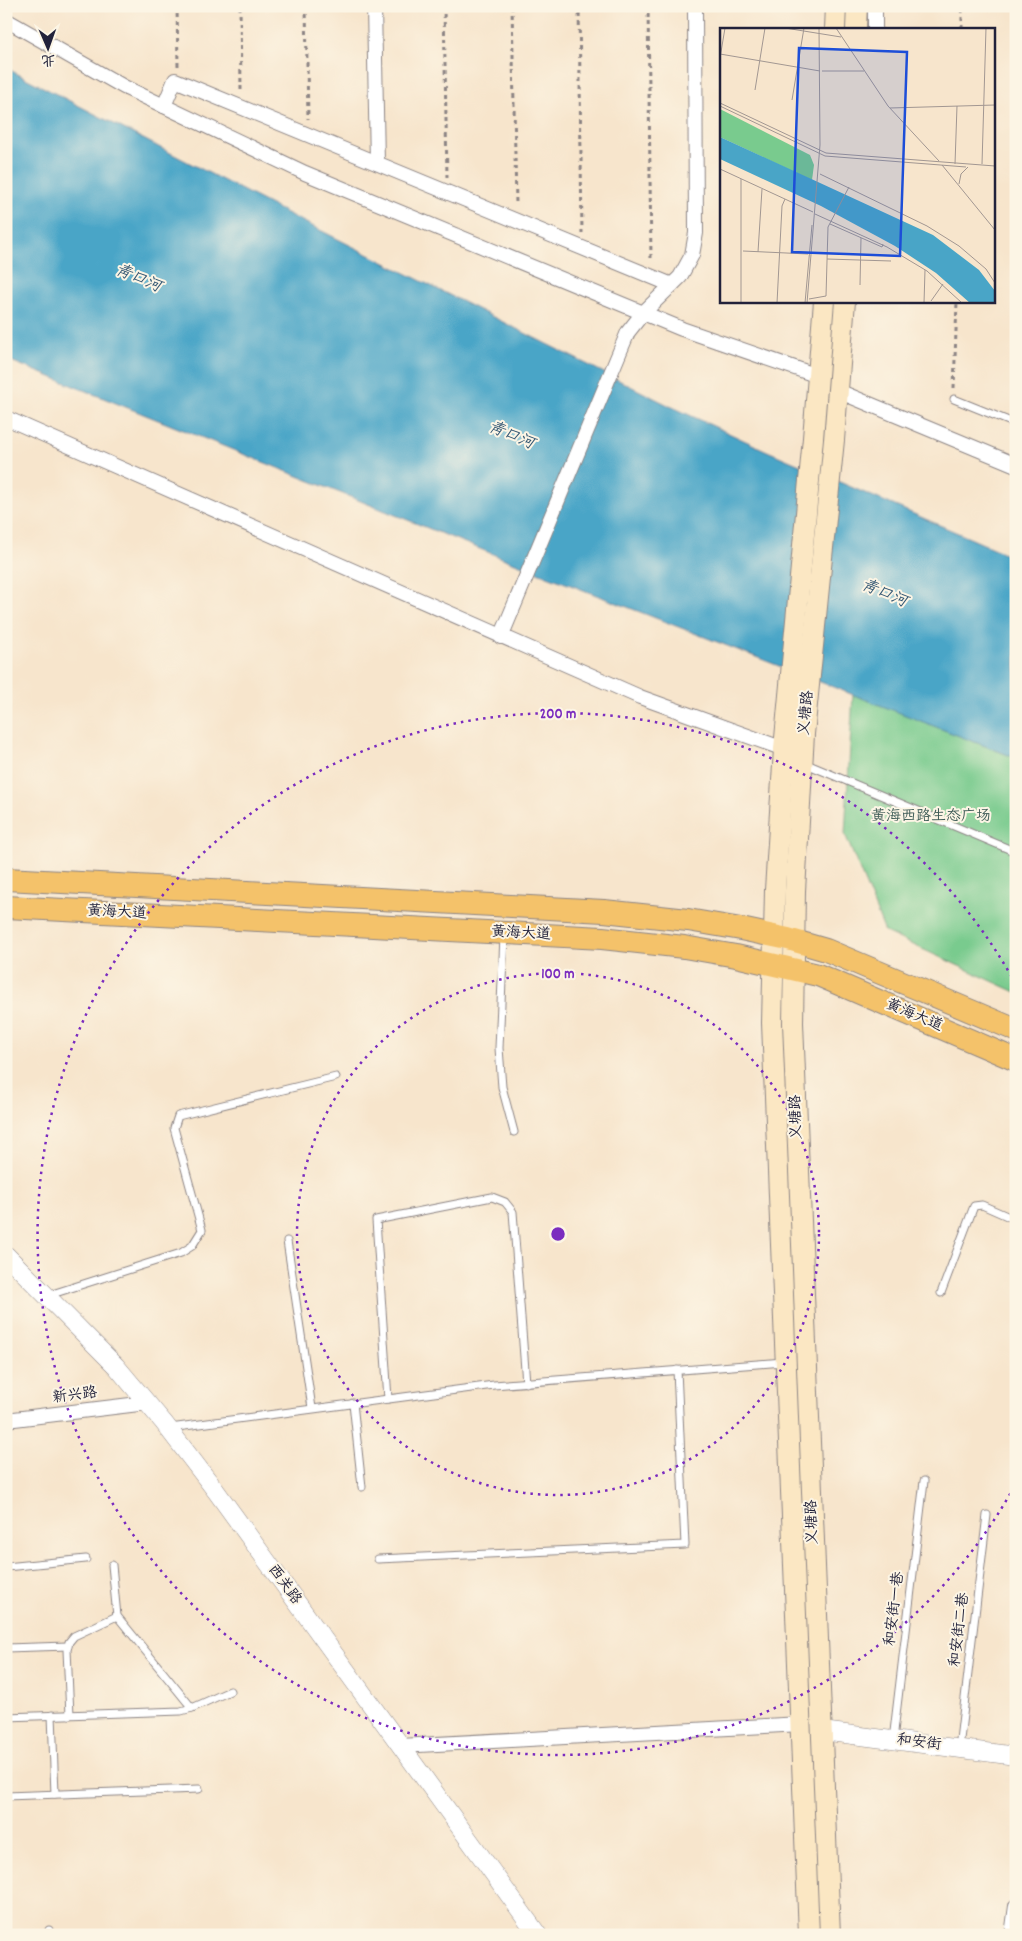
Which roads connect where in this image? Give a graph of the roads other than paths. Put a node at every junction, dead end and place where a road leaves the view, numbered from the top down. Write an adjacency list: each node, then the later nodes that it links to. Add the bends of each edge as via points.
1 (374, 6): 11 (street)
2 (695, 6): 12 (street, via 696,233 690,261)
3 (836, 6): 7 (main road)
4 (856, 6): 8 (main road)
5 (875, 6): 9 (street)
6 (6, 20): 10 (street)
7 (835, 28)
8 (856, 28)
9 (875, 28)
10 (164, 106): 11 (street, via 175,80); 15 (street, via 305,173)
11 (377, 163): 12 (street)
12 (672, 285): 15 (street)
13 (824, 302): 16 (main road, 义塘路)
14 (844, 302): 17 (main road, 义塘路)
15 (643, 313): 16 (street); 22 (street, via 628,332)
16 (818, 376): 23 (main road, 义塘路)
17 (838, 391): 21 (street); 23 (main road, 义塘路)
18 (954, 399): 20 (lane)
19 (6, 418): 22 (street)
20 (1016, 424)
21 (1016, 465)
22 (501, 637): 24 (street, via 640,697)
23 (795, 730): 24 (main road, 义塘路); 25 (main road, 义塘路)
24 (784, 749): 30 (main road, 义塘路, via 775,890)
25 (803, 763): 26 (lane); 30 (main road, 义塘路, via 795,891)
26 (1016, 852)
27 (6, 879): 30 (main road, 黄海大道, via 604,911 688,920)
28 (6, 907): 29 (main road, 黄海大道)
29 (504, 933): 31 (main road, 黄海大道, via 602,938 684,947); 35 (lane, via 499,1048 502,1087)
30 (784, 938): 31 (main road, 义塘路); 32 (main road, 黄海大道, via 841,955)
31 (784, 966): 33 (main road, 黄海大道, via 831,980); 41 (main road, 义塘路, via 772,1023); 66 (main road, 义塘路, via 793,1023)
32 (1016, 1030)
33 (1016, 1060)
34 (336, 1077): 40 (lane, via 178,1116 174,1128 202,1230 192,1246 181,1253)
35 (514, 1132)
36 (1016, 1220): 39 (lane, via 982,1205 974,1206)
37 (287, 1241): 47 (lane)
38 (6, 1255): 40 (street, 西关路)
39 (941, 1293)
40 (47, 1296): 45 (street, 西关路)
41 (786, 1361): 42 (lane); 65 (main road, 义塘路)
42 (677, 1370): 43 (lane); 54 (lane, via 685,1545)
43 (526, 1383): 44 (lane); 44 (lane, via 513,1212 505,1202 492,1196 376,1220)
44 (388, 1399): 46 (lane)
45 (148, 1403): 48 (street, 新兴路); 49 (street, 西关路)
46 (353, 1403): 47 (lane); 51 (lane)
47 (312, 1408): 49 (lane)
48 (6, 1420)
49 (168, 1428): 68 (street, 西关路)
50 (924, 1481): 67 (lane, 和安街一巷)
51 (362, 1487)
52 (987, 1515): 69 (lane, 和安街二巷)
53 (86, 1559): 56 (lane)
54 (378, 1559)
55 (112, 1565): 57 (lane)
56 (6, 1567)
57 (117, 1616): 58 (lane, via 74,1636); 61 (lane)
58 (68, 1646): 59 (lane); 63 (lane)
59 (6, 1648)
60 (230, 1691): 61 (lane)
61 (192, 1708): 63 (lane)
62 (52, 1715): 63 (lane); 64 (lane); 72 (lane)
63 (70, 1715)
64 (6, 1717)
65 (801, 1724): 68 (street); 76 (main road, 义塘路)
66 (822, 1731): 67 (street, 和安街); 77 (main road, 义塘路)
67 (893, 1740): 69 (street, 和安街)
68 (400, 1746): 75 (street, 西关路)
69 (959, 1749): 70 (street, 和安街)
70 (1016, 1756)
71 (199, 1789): 72 (lane)
72 (54, 1794): 73 (lane)
73 (6, 1796)
74 (1016, 1906): 78 (street)
75 (538, 1935)
76 (809, 1935)
77 (830, 1935)
78 (1012, 1935)

